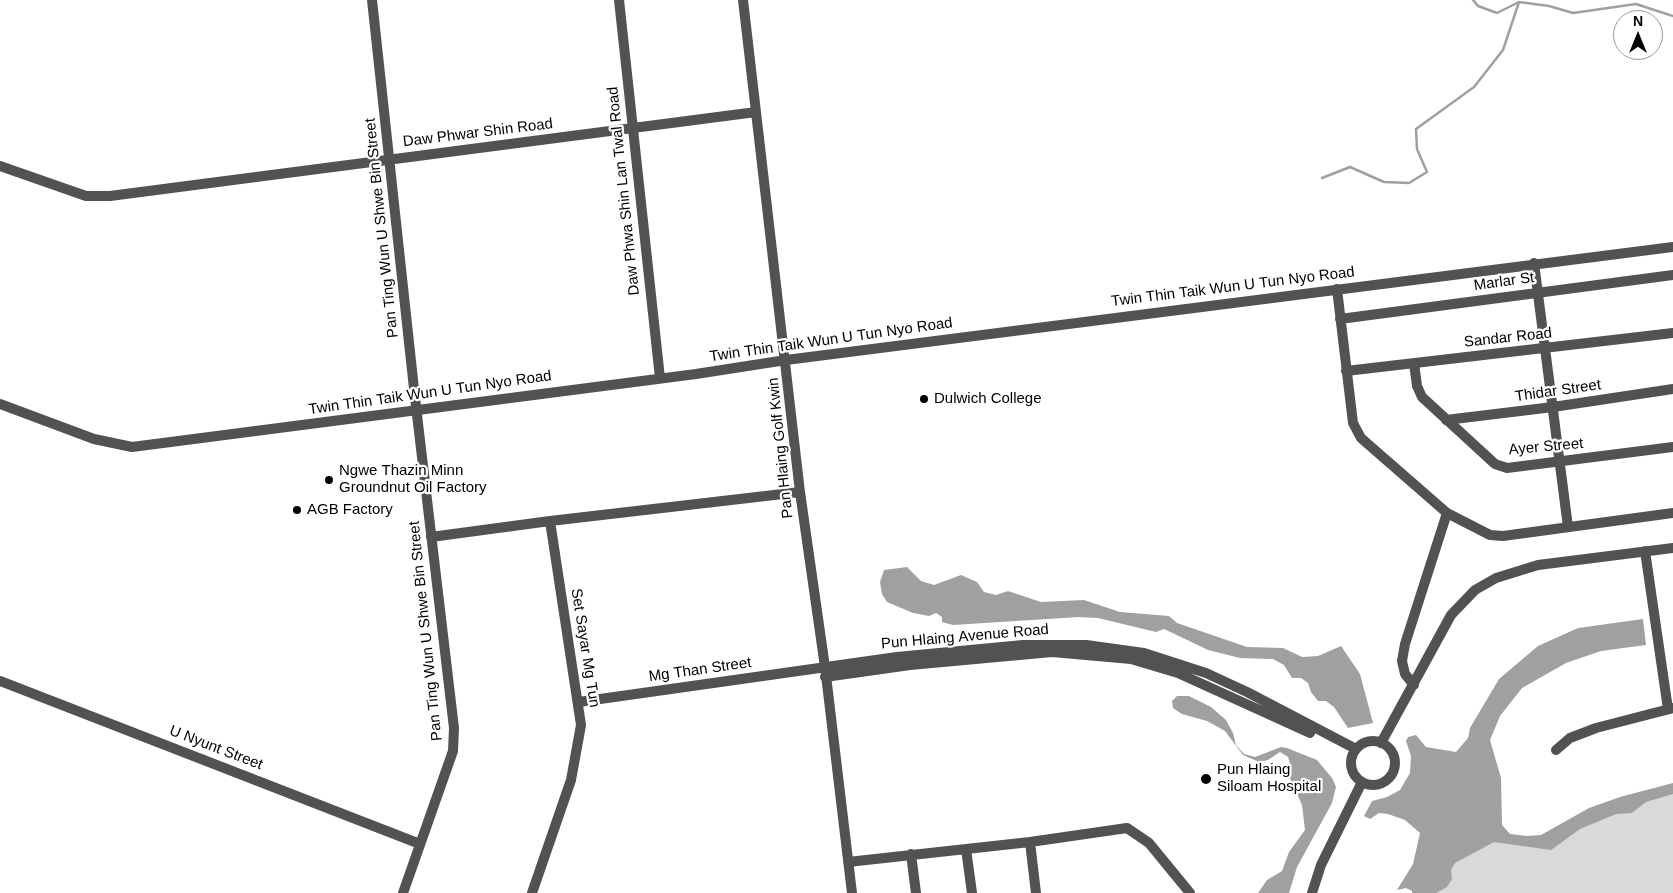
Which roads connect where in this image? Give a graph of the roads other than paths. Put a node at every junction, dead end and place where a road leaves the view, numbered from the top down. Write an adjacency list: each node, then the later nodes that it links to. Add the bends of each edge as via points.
1 (372, 0): 6 (street, Pan Ting Wun U Shwe Bin Street)
2 (618, 0): 5 (street, Daw Phwa Shin Lan Twal Road)
3 (743, 0): 4 (street, Pan Hlaing Golf Kwin)
4 (756, 112): 5 (street, Daw Phwar Shin Road); 16 (street, Pan Hlaing Golf Kwin)
5 (632, 128): 6 (street, Daw Phwar Shin Road); 19 (street, Daw Phwa Shin Lan Twal Road)
6 (391, 159): 7 (street, Daw Phwar Shin Road, via 110,196 86,196); 23 (street, Pan Ting Wun U Shwe Bin Street)
7 (0, 166)
8 (1673, 247): 9 (street, Twin Thin Taik Wun U Tun Nyo Road)
9 (1534, 263): 11 (street, Twin Thin Taik Wun U Tun Nyo Road); 12 (street)
10 (1673, 275): 12 (street, Marlar St)
11 (1337, 289): 13 (street); 16 (street, Twin Thin Taik Wun U Tun Nyo Road)
12 (1538, 293): 13 (street, Marlar St); 15 (street)
13 (1340, 319): 18 (street)
14 (1673, 333): 15 (street, Sandar Road)
15 (1545, 349): 17 (street, Sandar Road); 22 (street)
16 (786, 360): 19 (street, Twin Thin Taik Wun U Tun Nyo Road); 27 (street, Pan Hlaing Golf Kwin)
17 (1414, 363): 18 (street, Sandar Road); 24 (street, Ayer Street, via 1422,397)
18 (1346, 370): 28 (street, via 1353,423 1361,438)
19 (660, 378): 23 (street, Twin Thin Taik Wun U Tun Nyo Road)
20 (1673, 389): 22 (street, Thidar Street)
21 (0, 404): 23 (street, Twin Thin Taik Wun U Tun Nyo Road, via 94,439 132,447)
22 (1553, 407): 24 (street, Thidar Street); 26 (street)
23 (416, 410): 32 (street, Pan Ting Wun U Shwe Bin Street)
24 (1446, 420): 26 (street, Ayer Street, via 1495,464 1507,468)
25 (1673, 447): 26 (street, Ayer Street)
26 (1560, 463): 31 (street)
27 (800, 492): 30 (street); 35 (street, Pan Hlaing Golf Kwin)
28 (1447, 513): 31 (street, via 1490,535); 37 (street, via 1402,661 1405,674)
29 (1673, 513): 31 (street)
30 (550, 521): 32 (street); 38 (street, Set Sayar Mg Tun)
31 (1568, 527)
32 (431, 537): 45 (street, Pan Ting Wun U Shwe Bin Street, via 454,728 453,750)
33 (1673, 548): 34 (street)
34 (1645, 551): 37 (street, via 1538,565 1496,578 1475,590 1451,615); 39 (street)
35 (825, 672): 38 (street, Mg Than Street); 42 (street, Pun Hlaing Avenue Road, via 1052,652 1131,659 1178,673); 48 (street, Pan Hlaing Golf Kwin)
36 (0, 681): 45 (street, U Nyunt Street)
37 (1414, 685): 40 (street)
38 (579, 702): 50 (street, Set Sayar Mg Tun, via 581,725 571,780)
39 (1670, 709): 41 (street, via 1596,728 1570,738)
40 (1381, 743): 42 (street, via 1367,742); 43 (street, via 1391,750 1393,771 1380,784)
41 (1556, 750)
42 (1354, 752): 43 (street, via 1352,770)
43 (1362, 782): 56 (street, via 1321,865)
44 (1030, 842): 46 (street); 54 (street); 55 (street, via 1127,828 1149,843)
45 (420, 844): 49 (street, Pan Ting Wun U Shwe Bin Street)
46 (966, 849): 47 (street); 53 (street)
47 (911, 854): 48 (street); 52 (street)
48 (848, 862): 51 (street, Pan Hlaing Golf Kwin)
49 (404, 893)
50 (532, 893)
51 (852, 893)
52 (916, 893)
53 (972, 893)
54 (1036, 893)
55 (1190, 893)
56 (1312, 893)

